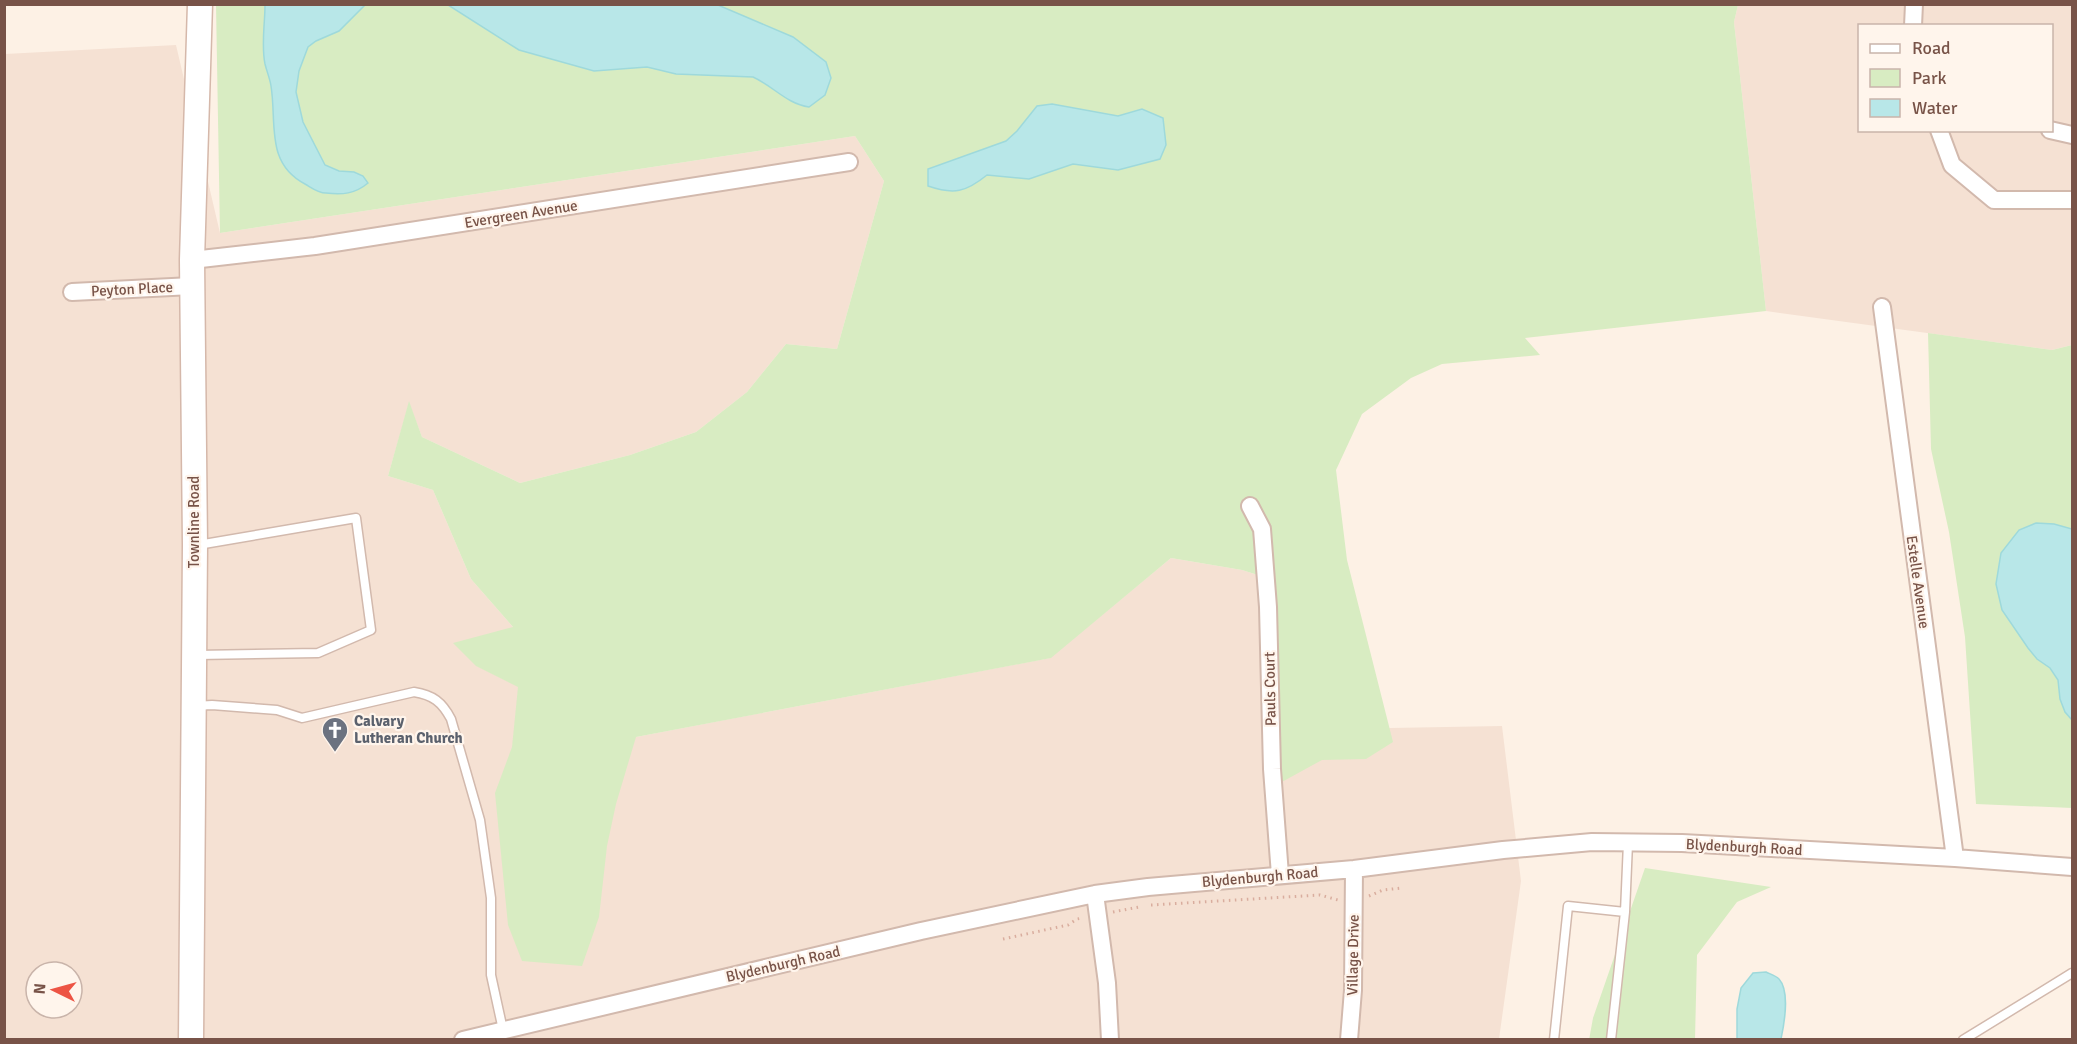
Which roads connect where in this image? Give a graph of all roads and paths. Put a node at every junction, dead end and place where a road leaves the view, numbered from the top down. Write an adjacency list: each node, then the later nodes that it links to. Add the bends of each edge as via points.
1 (200, 4): 9 (street, Townline Road)
2 (1914, 4): 3 (street)
3 (1913, 24)
4 (2053, 131): 6 (street)
5 (1940, 132): 8 (street, via 1952,165 1994,200)
6 (2073, 135)
7 (849, 162): 9 (street, Evergreen Avenue, via 315,246)
8 (2073, 200)
9 (192, 260): 10 (street, Townline Road)
10 (192, 286): 11 (street, Peyton Place); 14 (street, Townline Road)
11 (72, 292)
12 (1882, 307): 18 (street, Estelle Avenue)
13 (1250, 506): 21 (street, Pauls Court, via 1262,529)
14 (195, 545): 15 (street, Townline Road); 15 (lane, via 356,518 371,630 318,653)
15 (194, 655): 16 (street, Townline Road)
16 (194, 706): 29 (lane, via 277,710 302,718 414,692 427,694 445,707 480,820 490,890 491,975); 30 (street, Townline Road)
17 (1628, 843): 18 (street, Blydenburgh Road); 20 (street, Blydenburgh Road, via 1592,842 1503,850); 25 (lane)
18 (1954, 858): 19 (street, Blydenburgh Road)
19 (2073, 867)
20 (1354, 870): 21 (street, Blydenburgh Road); 24 (street, Village Drive)
21 (1280, 875): 23 (street, Blydenburgh Road)
22 (1402, 888): 24 (path)
23 (1095, 894): 26 (street); 29 (street, Blydenburgh Road, via 921,931)
24 (1354, 898): 26 (path, via 1332,900 1320,895 1144,906); 33 (street, Village Drive)
25 (1625, 912): 34 (lane, via 1568,906); 35 (lane)
26 (1098, 915): 27 (path); 32 (street)
27 (1003, 939)
28 (2073, 973): 36 (lane)
29 (508, 1033): 31 (street, Blydenburgh Road)
30 (191, 1040)
31 (463, 1040)
32 (1110, 1040)
33 (1349, 1040)
34 (1554, 1040)
35 (1611, 1040)
36 (1963, 1040)

